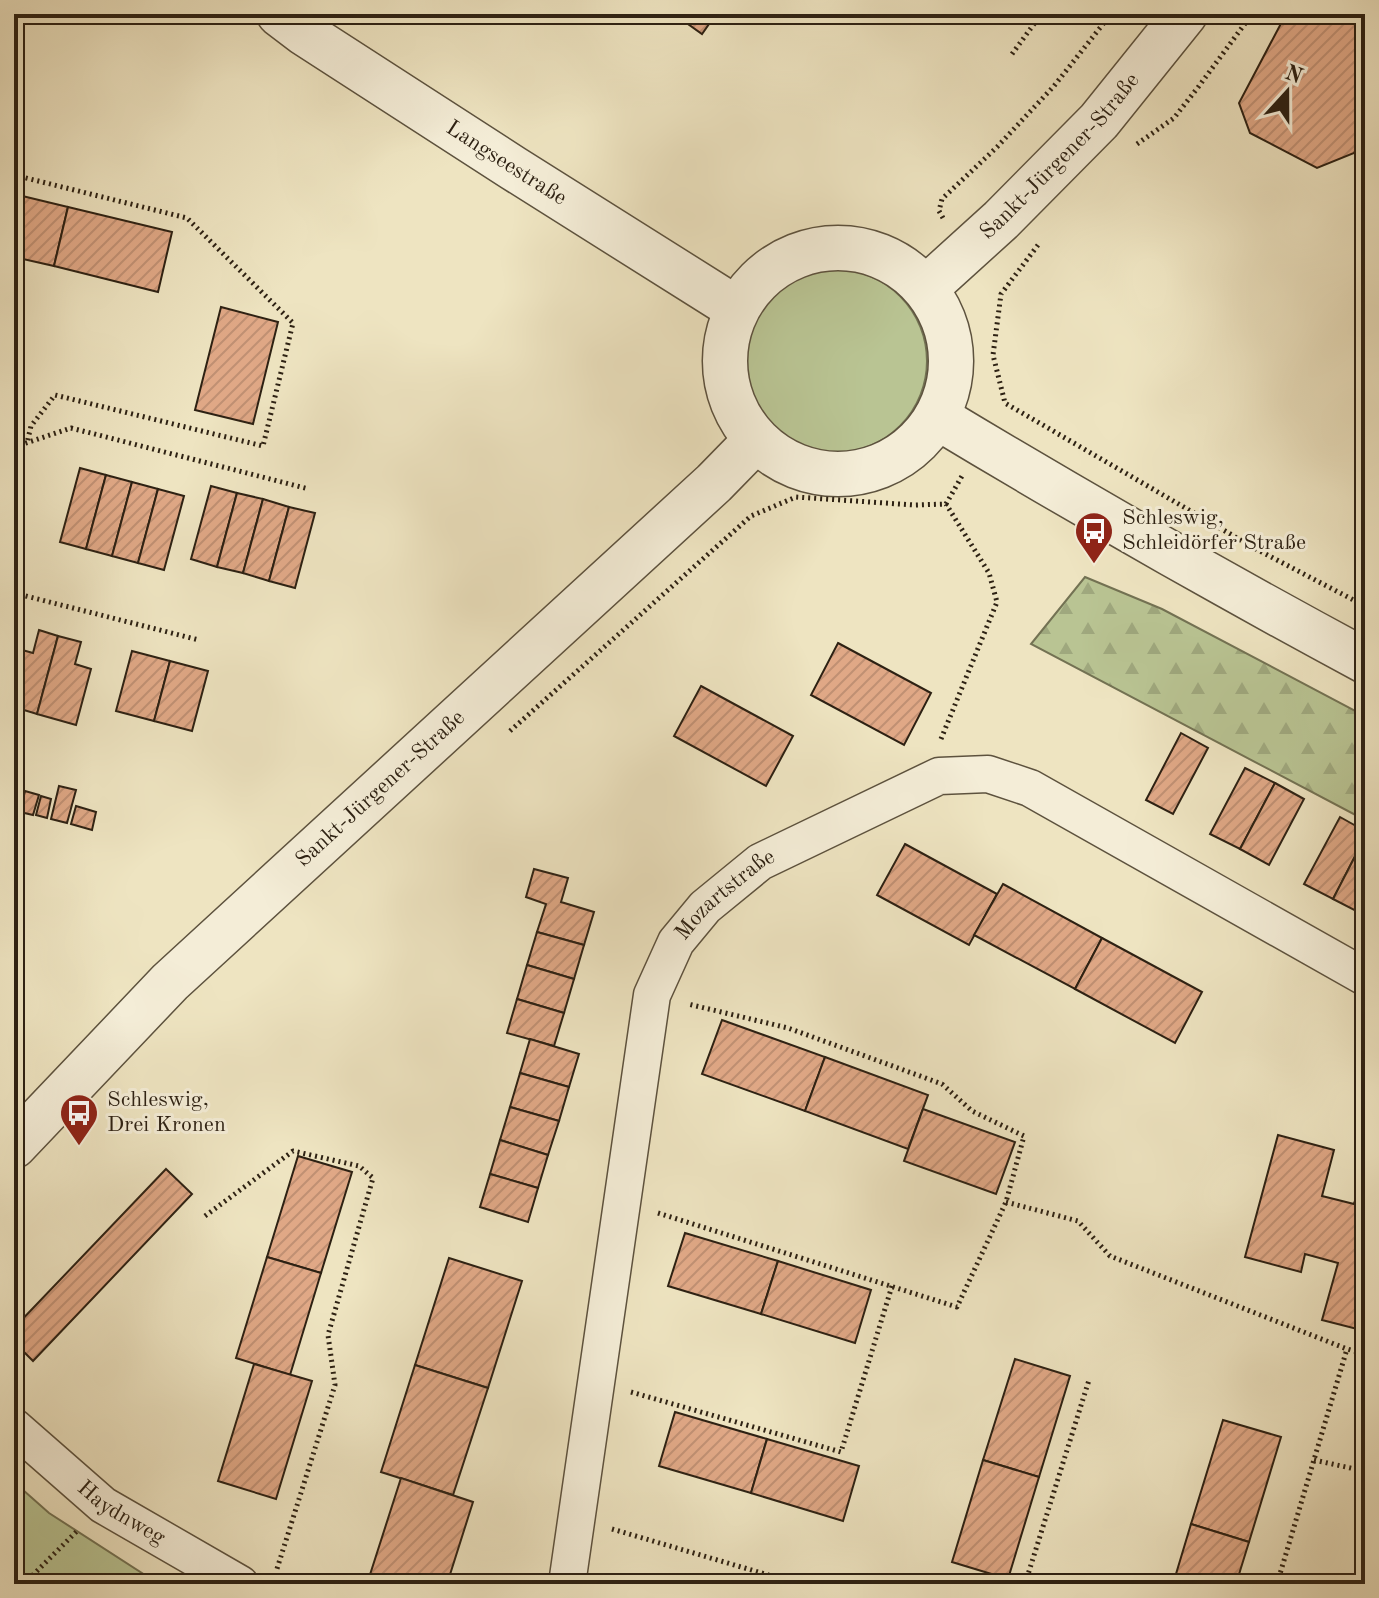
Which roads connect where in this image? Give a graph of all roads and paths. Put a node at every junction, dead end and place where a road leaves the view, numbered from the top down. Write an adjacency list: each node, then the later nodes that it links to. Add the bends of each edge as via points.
1 (279, 14): 10 (street, Langseestraße)
2 (1037, 14): 5 (path)
3 (1185, 14): 9 (street, Sankt-Jürgener-Straße, via 1099,121)
4 (1252, 14): 6 (path, via 1174,118)
5 (1012, 54)
6 (1129, 149)
7 (14, 175): 13 (path, via 187,218 293,323 263,446 55,395 31,426)
8 (1045, 236): 19 (path, via 1001,294 993,355 1005,403)
9 (926, 288): 10 (street, via 898,263 863,249 825,248 790,258 759,278); 11 (street, via 944,318 952,351 949,386)
10 (737, 309): 12 (street, via 725,343 725,379 737,413)
11 (937, 417): 12 (street, via 916,444 887,464 854,474 819,473 786,463); 14 (street)
12 (756, 440): 28 (street, Sankt-Jürgener-Straße, via 170,982)
13 (27, 443): 15 (path); 16 (path, via 71,428)
14 (980, 443): 17 (path); 21 (street)
15 (14, 447)
16 (309, 489)
17 (946, 504): 22 (path, via 796,497 751,516); 23 (path, via 989,573 997,602 936,752)
18 (14, 593): 20 (path)
19 (1365, 606)
20 (199, 640)
21 (1365, 661)
22 (501, 739)
23 (939, 776): 26 (street, Mozartstraße, via 988,774 1030,788); 27 (street, Mozartstraße, via 760,862 705,907 676,942)
24 (14, 825): 25 (path)
25 (24, 827)
26 (1365, 977)
27 (652, 995): 29 (street, Mozartstraße); 30 (path, via 788,1028 942,1084 972,1111 1024,1136)
28 (14, 1146)
29 (622, 1201): 32 (path); 36 (street, Mozartstraße)
30 (1006, 1202): 32 (path, via 957,1307); 33 (path, via 1078,1221 1110,1256)
31 (205, 1216): 44 (path, via 293,1151 359,1166 373,1178 328,1335 335,1385)
32 (892, 1286): 36 (path, via 841,1452)
33 (1347, 1349): 34 (path); 38 (path)
34 (1365, 1354)
35 (1089, 1380): 47 (path)
36 (596, 1382): 41 (street, Mozartstraße)
37 (14, 1427): 40 (street, Haydnweg)
38 (1314, 1460): 39 (path); 48 (path)
39 (1365, 1469)
40 (103, 1505): 42 (path); 43 (street, Haydnweg)
41 (576, 1519): 45 (street, Mozartstraße); 46 (path)
42 (24, 1584)
43 (240, 1584)
44 (272, 1584)
45 (567, 1584)
46 (799, 1584)
47 (1025, 1584)
48 (1277, 1584)

